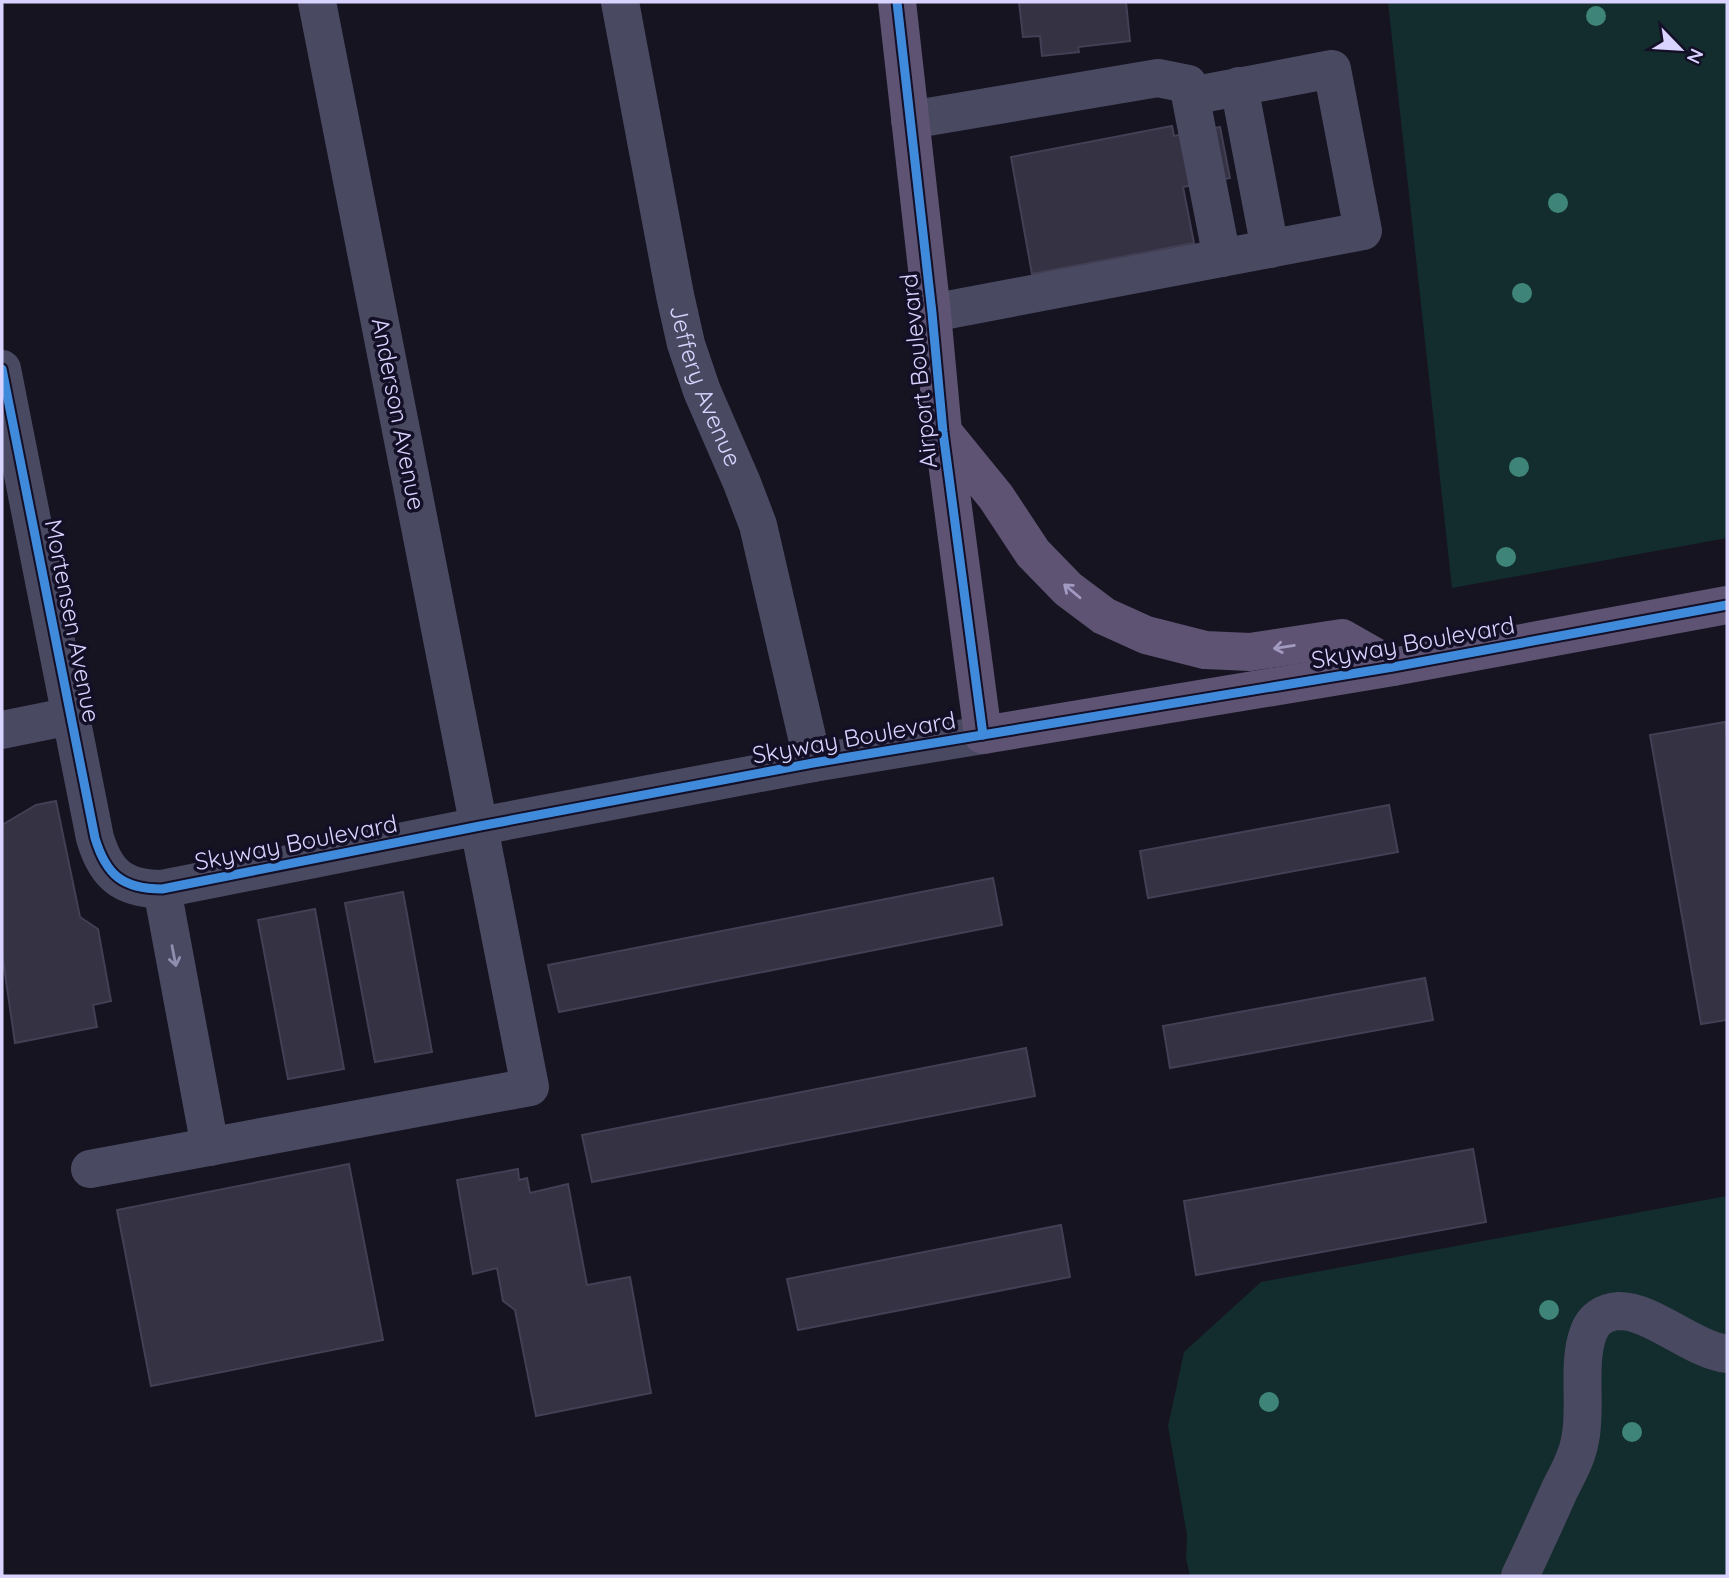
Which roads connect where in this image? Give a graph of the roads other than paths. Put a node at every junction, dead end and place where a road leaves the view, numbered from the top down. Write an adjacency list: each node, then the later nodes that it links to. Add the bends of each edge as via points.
1 (317, 2): 18 (street, Anderson Avenue)
2 (620, 2): 17 (street, Jeffery Avenue, via 686,344 758,526)
3 (897, 2): 6 (main road, Airport Boulevard)
4 (1239, 86): 5 (street); 7 (street); 7 (street, via 1332,69 1345,136 1363,231)
5 (1191, 96): 6 (street, via 1188,84 1158,78); 8 (street)
6 (911, 120): 9 (main road, Airport Boulevard)
7 (1270, 248): 8 (street)
8 (1222, 258): 9 (street)
9 (932, 313): 11 (main road, Airport Boulevard)
10 (2, 369): 14 (street, Mortensen Avenue)
11 (943, 432): 13 (main road, one-way to 11, via 1342,638 1250,652 1205,650 1146,635 1104,616 1033,554 996,497); 16 (main road, Airport Boulevard)
12 (1727, 605): 13 (main road, Skyway Boulevard)
13 (1393, 667): 16 (main road, Skyway Boulevard)
14 (71, 716): 15 (street); 19 (street, Mortensen Avenue, via 95,838 101,857)
15 (2, 730)
16 (983, 736): 17 (street, Skyway Boulevard)
17 (813, 763): 18 (street, Skyway Boulevard)
18 (480, 826): 20 (street, Skyway Boulevard); 21 (street, Anderson Avenue, via 530,1087)
19 (115, 876): 20 (street, Skyway Boulevard, via 137,887)
20 (162, 889): 21 (street, one-way to 21)
21 (210, 1147): 22 (street)
22 (90, 1169)
23 (1727, 1354): 24 (street, via 1698,1345 1635,1313 1606,1313 1596,1320 1588,1334 1584,1359 1581,1438 1575,1459)
24 (1520, 1576)

